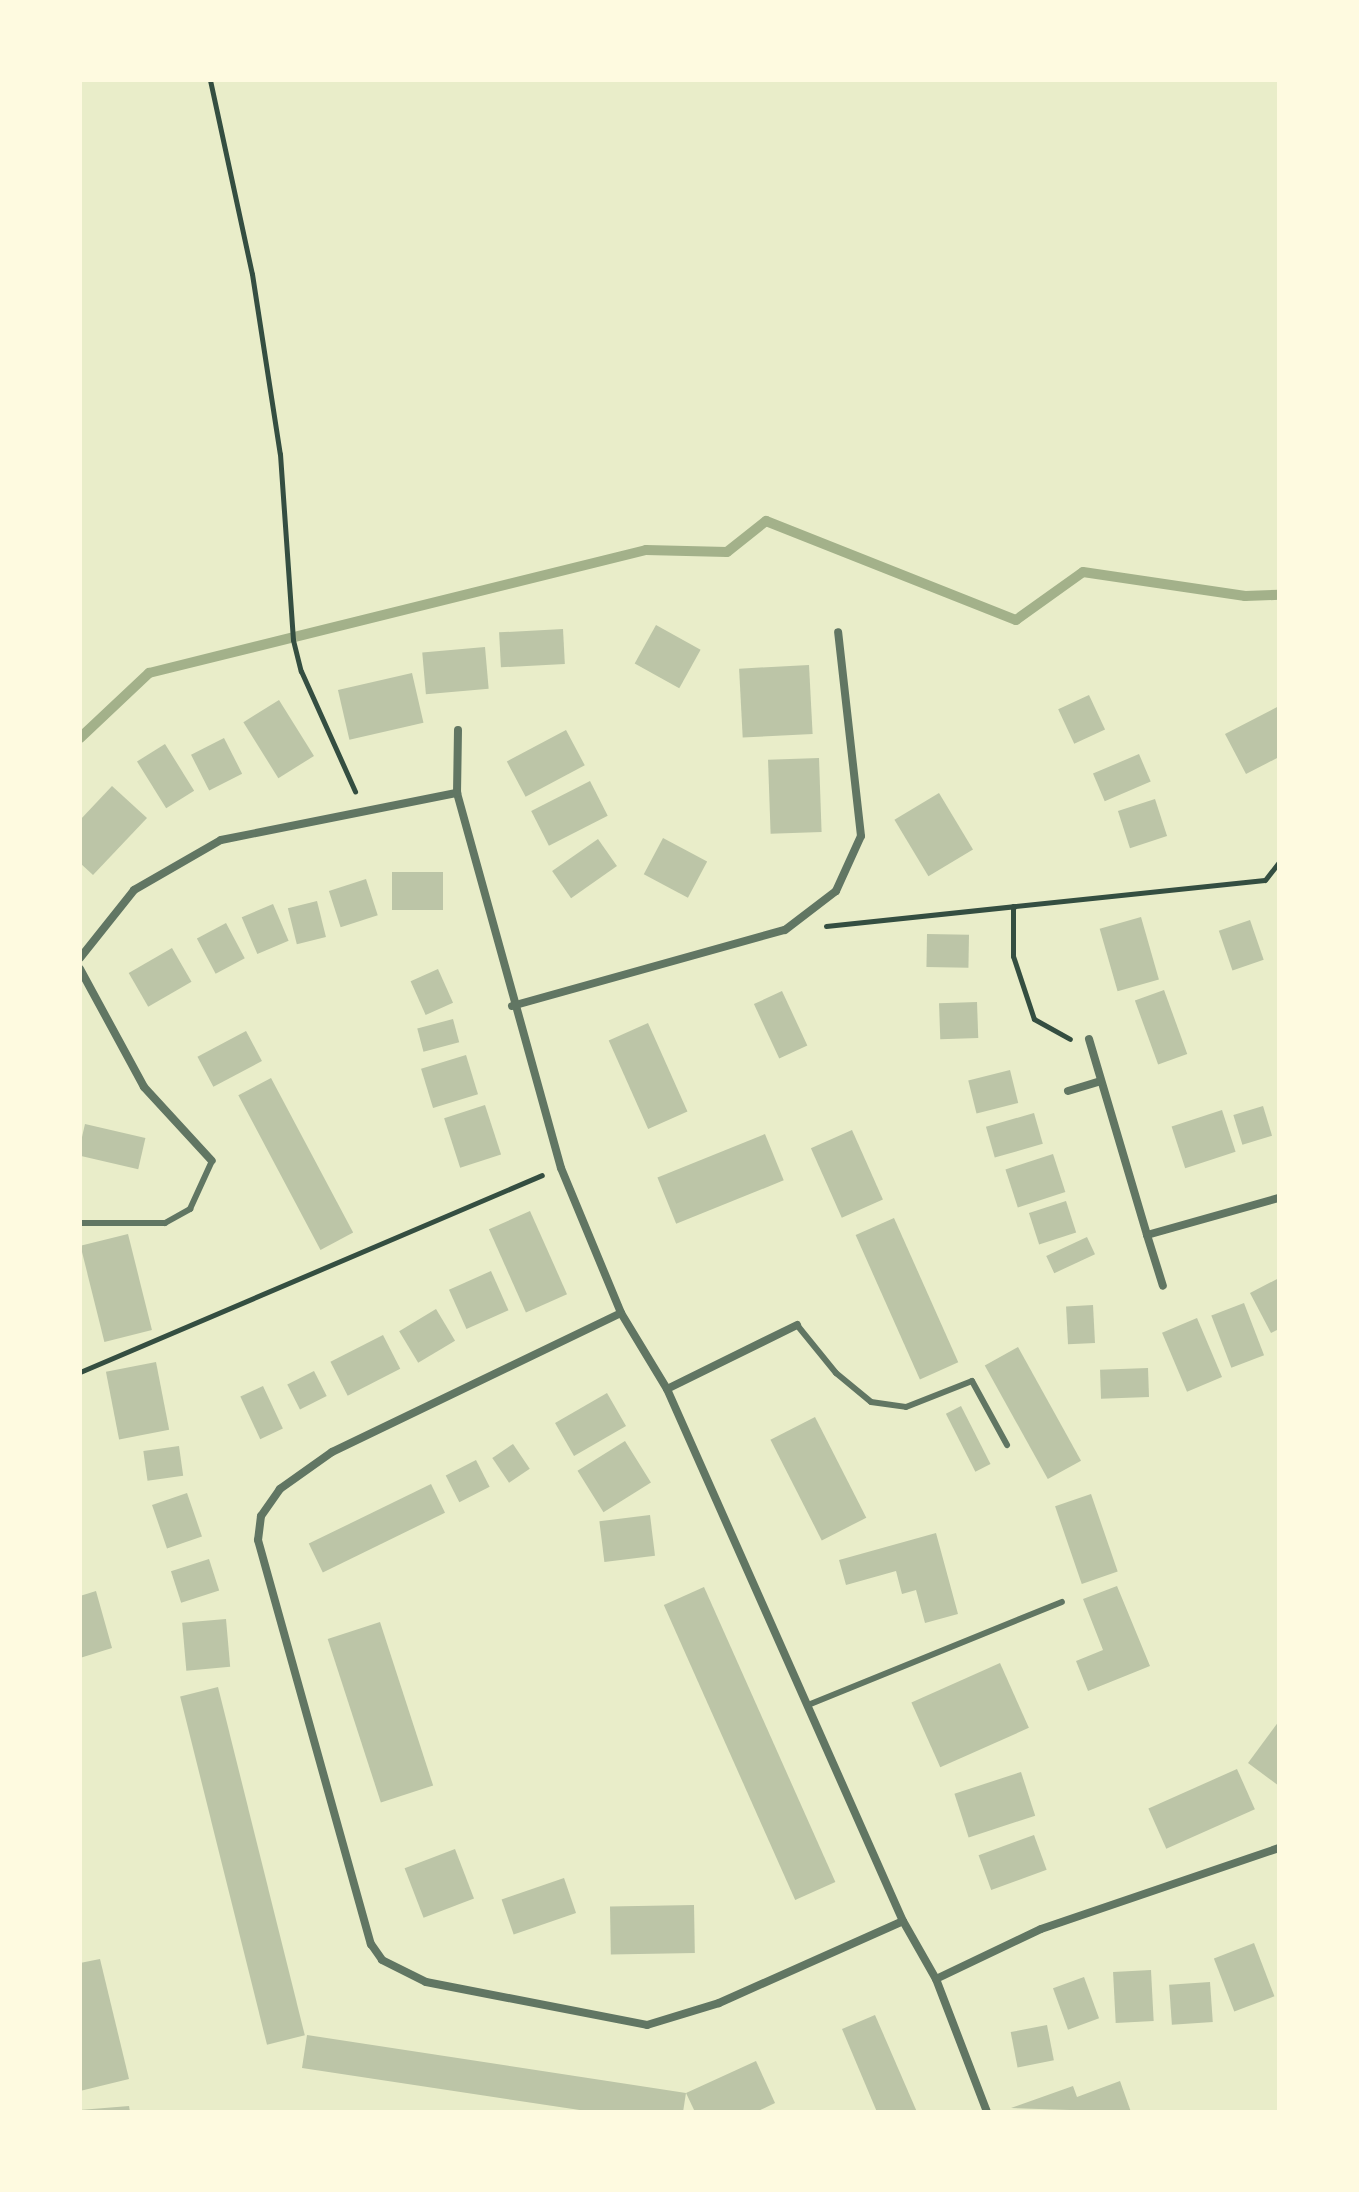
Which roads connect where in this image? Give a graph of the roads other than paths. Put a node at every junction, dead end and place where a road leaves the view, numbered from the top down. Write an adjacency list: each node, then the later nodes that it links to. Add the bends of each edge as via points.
1 (838, 632): 6 (street, via 861,836 836,891 785,930)
2 (458, 730): 3 (street)
3 (457, 793): 4 (street, via 221,840 134,890); 6 (street)
4 (80, 958)
5 (80, 969): 10 (street, via 144,1087)
6 (512, 1006): 15 (street, via 561,1168)
7 (1089, 1039): 8 (street)
8 (1101, 1081): 9 (street); 13 (street)
9 (1068, 1091)
10 (212, 1161): 12 (lane, via 190,1209 165,1223)
11 (1279, 1198): 13 (street)
12 (80, 1223)
13 (1147, 1235): 14 (street)
14 (1163, 1286)
15 (621, 1313): 17 (street); 22 (street, via 332,1452 280,1489 261,1516 258,1540 371,1944 382,1960 426,1982 647,2025 719,2003)
16 (797, 1325): 17 (street); 18 (lane, via 836,1373 871,1402 906,1407 972,1381)
17 (667, 1389): 20 (street)
18 (1007, 1445)
19 (1062, 1602): 20 (lane)
20 (808, 1705): 22 (street)
21 (1279, 1848): 23 (street, via 1041,1929)
22 (903, 1921): 23 (street)
23 (936, 1979): 24 (street)
24 (987, 2112)

